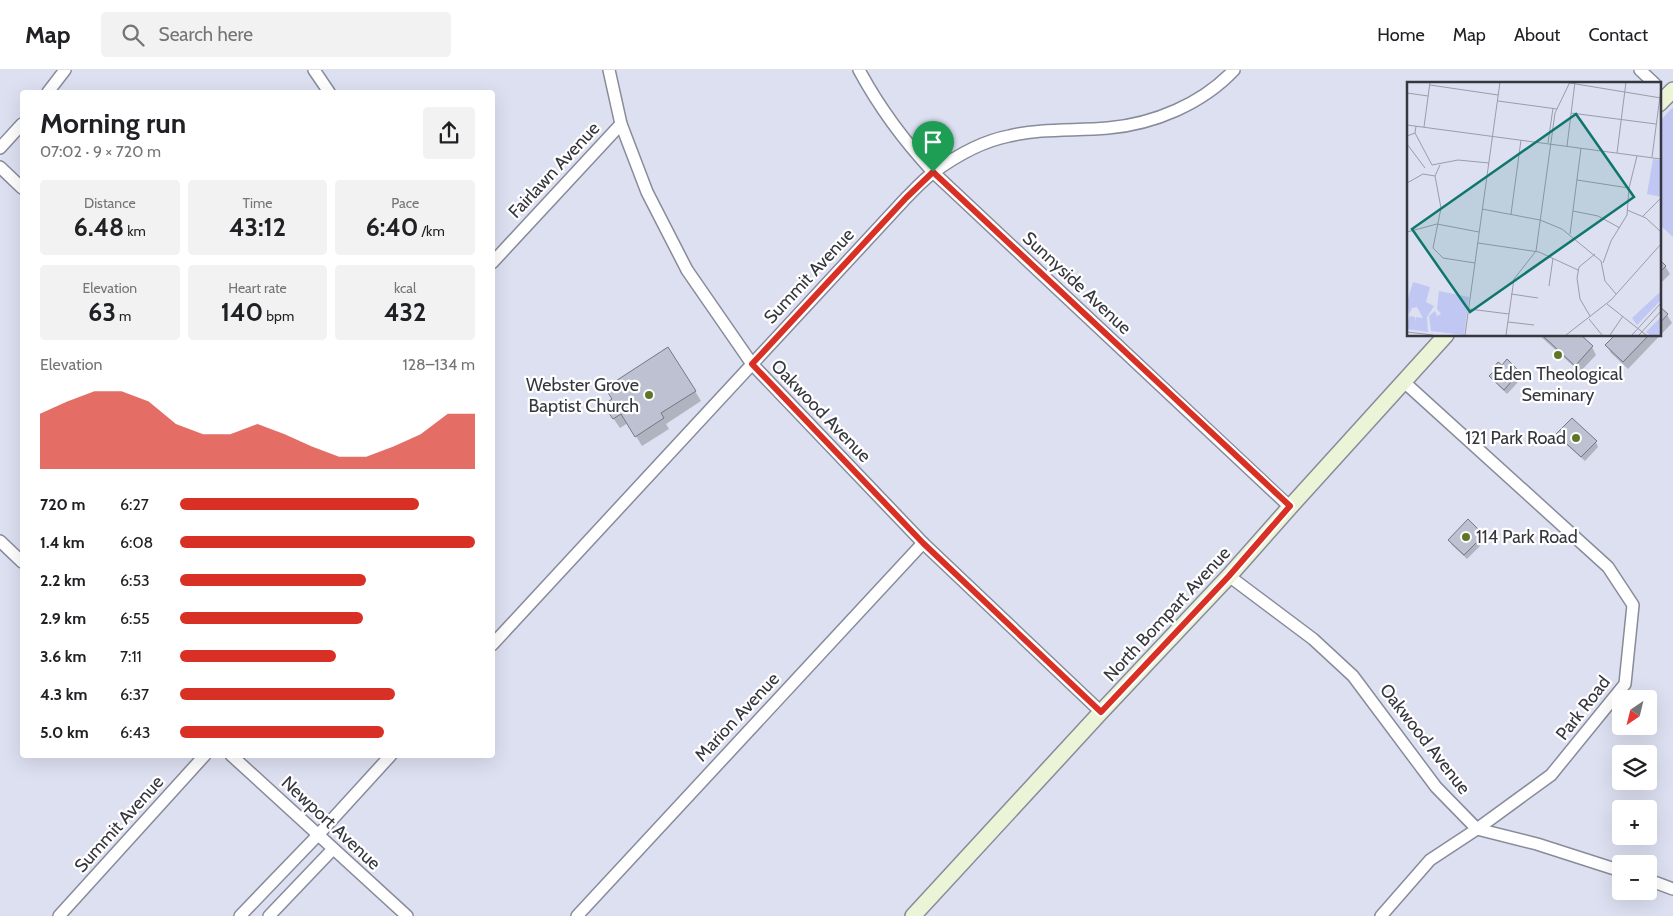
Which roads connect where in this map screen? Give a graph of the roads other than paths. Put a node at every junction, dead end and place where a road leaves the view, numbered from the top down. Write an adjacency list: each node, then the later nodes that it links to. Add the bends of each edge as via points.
1 (65, 70): 8 (street)
2 (314, 70): 9 (street)
3 (609, 70): 10 (street, Oakwood Avenue)
4 (859, 70): 14 (street, Sunnyside Avenue, via 891,121)
5 (1234, 70): 14 (street, Summit Avenue, via 1204,95 1157,118 1110,128 1037,131 1008,136 976,147)
6 (1640, 70): 7 (street)
7 (1653, 82)
8 (50, 90)
9 (328, 90)
10 (621, 124): 16 (street, Fairlawn Avenue); 18 (street, Oakwood Avenue, via 647,192 687,270)
11 (20, 126): 12 (street)
12 (0, 148)
13 (0, 167): 15 (street)
14 (933, 172): 18 (street, Summit Avenue); 20 (street, Sunnyside Avenue)
15 (20, 186)
16 (495, 260)
17 (1445, 336): 19 (street, North Bompart Avenue)
18 (752, 364): 22 (street, Oakwood Avenue); 25 (street, Summit Avenue)
19 (1403, 381): 20 (street, North Bompart Avenue); 30 (street, Park Road, via 1608,567 1633,605 1625,684 1551,775)
20 (1290, 506): 24 (street, North Bompart Avenue)
21 (0, 541): 23 (street)
22 (923, 543): 26 (street, Oakwood Avenue); 40 (street, Marion Avenue)
23 (20, 560)
24 (1229, 576): 26 (street, North Bompart Avenue); 30 (street, Oakwood Avenue, via 1313,639 1353,676 1436,787)
25 (495, 642)
26 (1101, 712): 41 (street, North Bompart Avenue)
27 (202, 758): 36 (street, Summit Avenue)
28 (234, 758): 31 (street, Newport Avenue)
29 (388, 758): 31 (street)
30 (1477, 829): 33 (street); 42 (street, Park Road, via 1430,860)
31 (318, 835): 32 (street, Newport Avenue); 37 (street)
32 (333, 849): 38 (street); 39 (street, Newport Avenue)
33 (1612, 868)
34 (1657, 883): 35 (street)
35 (1673, 889)
36 (59, 916)
37 (240, 916)
38 (269, 916)
39 (407, 916)
40 (577, 916)
41 (913, 916)
42 (1380, 916)

